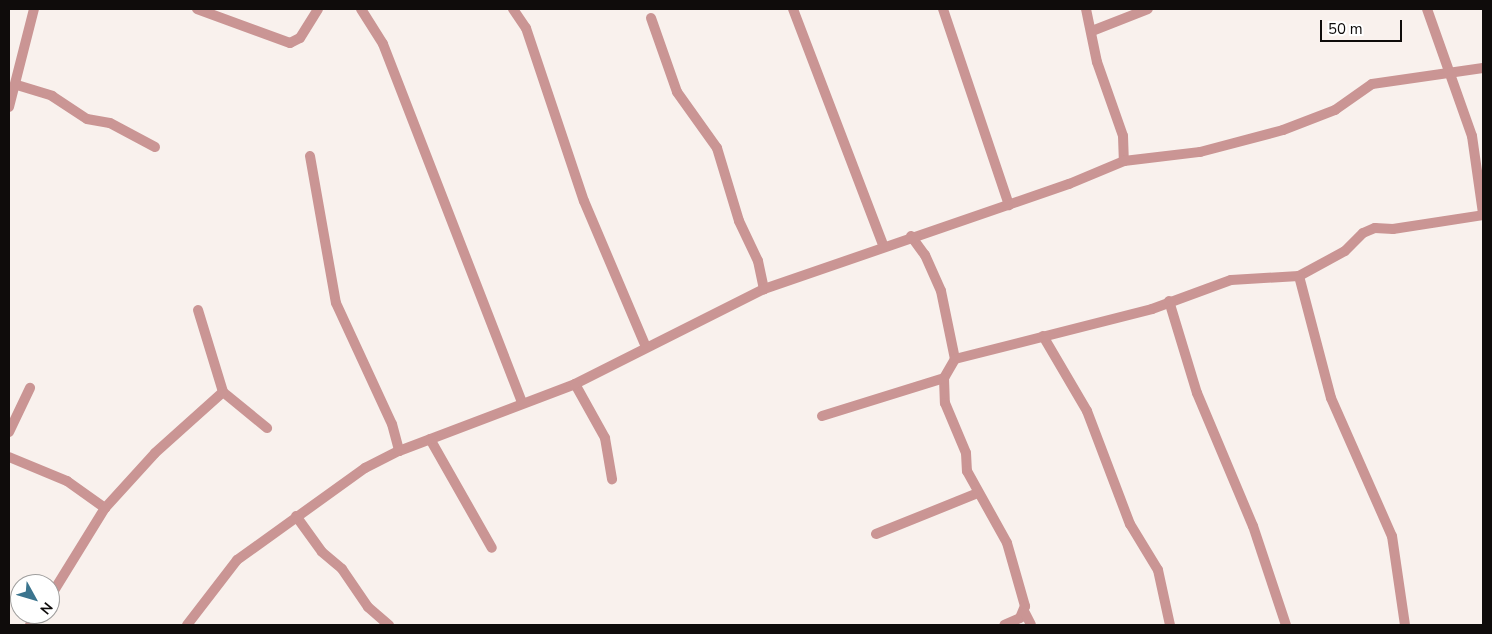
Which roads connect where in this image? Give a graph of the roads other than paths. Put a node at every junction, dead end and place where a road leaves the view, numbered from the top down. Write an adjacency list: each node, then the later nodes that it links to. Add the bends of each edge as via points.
1 (34, 9): 15 (street)
2 (197, 9): 3 (street, via 290,43 300,38)
3 (318, 9)
4 (361, 9): 35 (street, via 383,44)
5 (513, 9): 29 (street, via 526,28 584,201)
6 (793, 9): 23 (street)
7 (943, 9): 20 (street)
8 (1086, 9): 12 (street)
9 (1148, 9): 12 (street)
10 (1427, 9): 14 (street)
11 (650, 18): 25 (street, via 676,92 717,148 739,221 758,261)
12 (1092, 31): 19 (street, via 1097,62 1123,136)
13 (1483, 68): 14 (street)
14 (1452, 73): 19 (street, via 1372,84 1335,110 1250,139 1200,152); 21 (street, via 1472,136)
15 (17, 85): 16 (street); 17 (street, via 52,96 87,119 110,123)
16 (9, 107)
17 (155, 147)
18 (310, 156): 40 (street, via 336,303 392,424)
19 (1124, 161): 20 (street)
20 (1009, 205): 22 (street)
21 (1483, 214): 24 (street, via 1394,229 1375,228 1363,233 1345,250)
22 (911, 236): 23 (street); 30 (street, via 925,255 941,292)
23 (883, 245): 25 (street)
24 (1299, 276): 26 (street, via 1231,280); 56 (street, via 1304,284 1331,398 1392,536)
25 (764, 289): 29 (street)
26 (1169, 301): 28 (street); 55 (street, via 1197,393 1253,526)
27 (198, 310): 34 (street)
28 (1043, 336): 30 (street); 54 (street, via 1088,410 1130,524 1158,570)
29 (646, 347): 32 (street)
30 (955, 359): 31 (street)
31 (944, 378): 36 (street); 43 (street, via 945,403 966,453 967,471)
32 (576, 384): 35 (street); 42 (street, via 606,438)
33 (30, 388): 38 (street)
34 (223, 392): 37 (street); 44 (street, via 155,453)
35 (522, 402): 39 (street)
36 (822, 416)
37 (267, 428)
38 (9, 432)
39 (430, 440): 40 (street); 47 (street)
40 (399, 451): 45 (street, via 365,468)
41 (9, 456): 44 (street, via 66,481)
42 (612, 479)
43 (978, 493): 46 (street); 49 (street, via 1007,543)
44 (105, 508): 48 (street)
45 (296, 516): 50 (street, via 237,560); 51 (street, via 322,552 342,569 368,607)
46 (876, 534)
47 (492, 548)
48 (60, 581)
49 (1025, 613): 52 (street); 53 (street)
50 (187, 625)
51 (389, 625)
52 (1004, 625)
53 (1031, 625)
54 (1170, 625)
55 (1286, 625)
56 (1405, 625)

